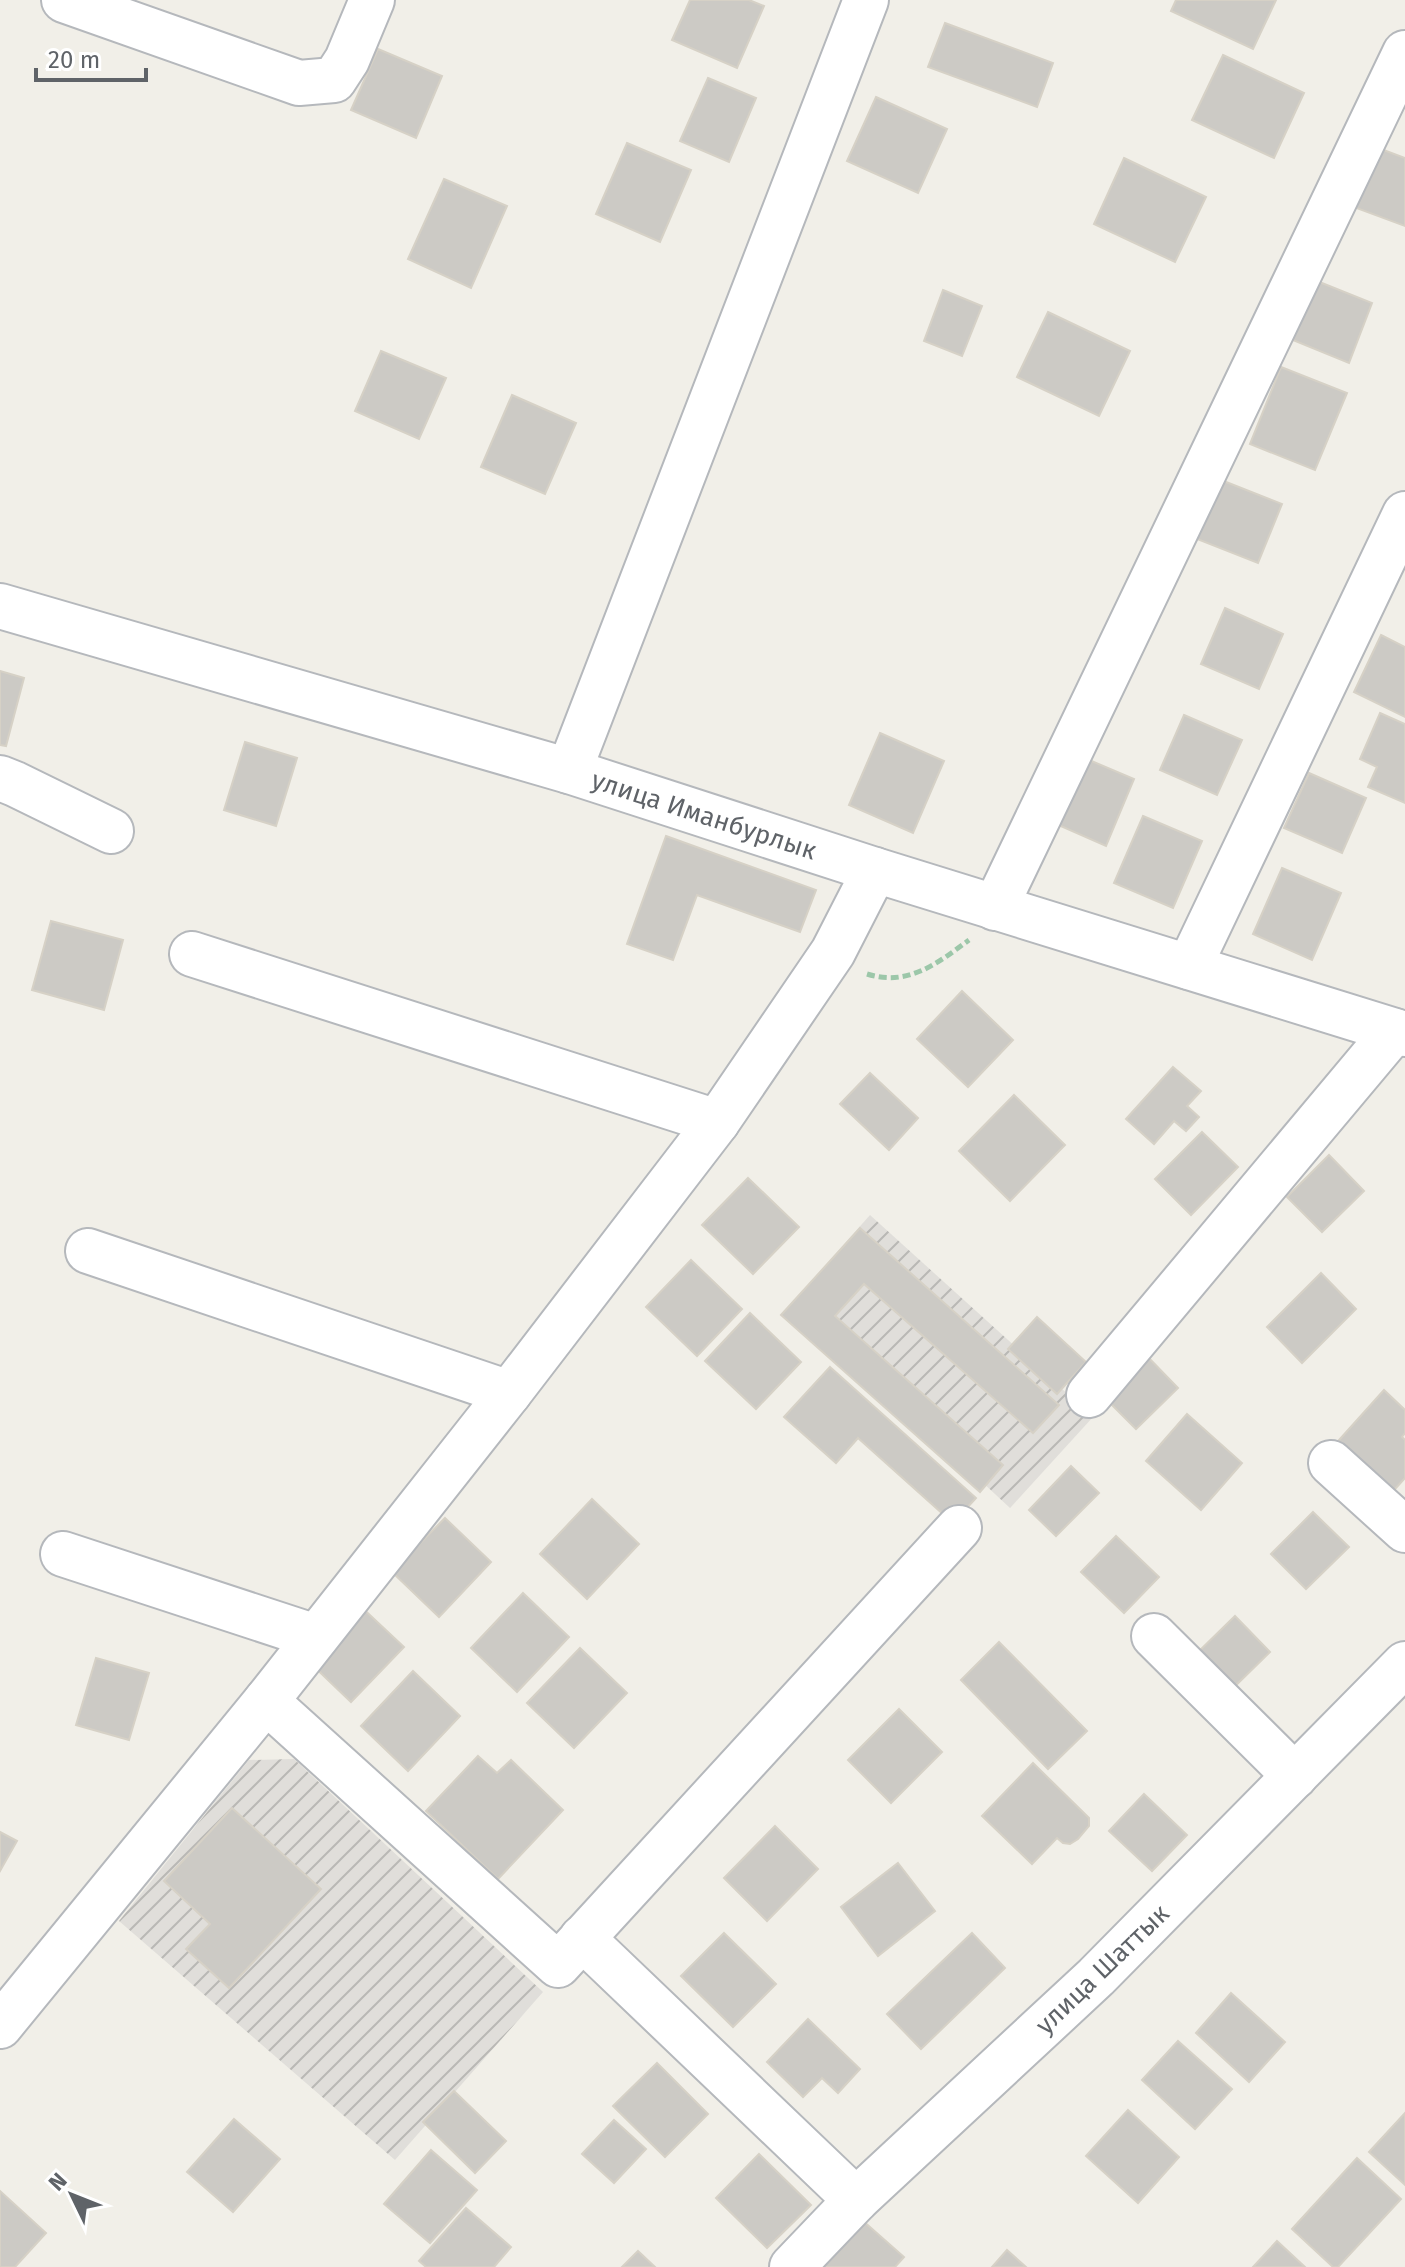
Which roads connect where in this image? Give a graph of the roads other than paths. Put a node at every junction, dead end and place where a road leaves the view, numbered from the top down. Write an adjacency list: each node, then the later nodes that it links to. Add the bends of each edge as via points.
1 (64, 0): 2 (street, via 299,83 334,80)
2 (372, 0)
3 (866, 0): 7 (street)
4 (1405, 53): 11 (street)
5 (1405, 514): 13 (street)
6 (0, 606): 7 (street, улица Иманбурлык)
7 (569, 771): 10 (street, улица Иманбурлык)
8 (0, 778): 9 (street)
9 (111, 831)
10 (875, 870): 11 (street, улица Иманбурлык); 15 (street, via 833,952)
11 (995, 908): 13 (street, улица Иманбурлык)
12 (192, 954): 15 (street)
13 (1189, 967): 14 (street, улица Иманбурлык)
14 (1400, 1032): 18 (street)
15 (717, 1122): 17 (street)
16 (88, 1251): 17 (street)
17 (509, 1393): 24 (street)
18 (1089, 1395)
19 (1331, 1463): 21 (street)
20 (959, 1528): 28 (street)
21 (1405, 1530)
22 (63, 1554): 24 (street)
23 (1154, 1636): 27 (street)
24 (316, 1637): 26 (street)
25 (1405, 1664): 27 (street, улица Шаттык)
26 (266, 1701): 28 (street, via 558,1965); 29 (street)
27 (1295, 1776): 30 (street, улица Шаттык, via 1096,1977)
28 (582, 1938): 30 (street)
29 (0, 2026)
30 (856, 2200): 31 (street, улица Шаттык)
31 (792, 2267)

